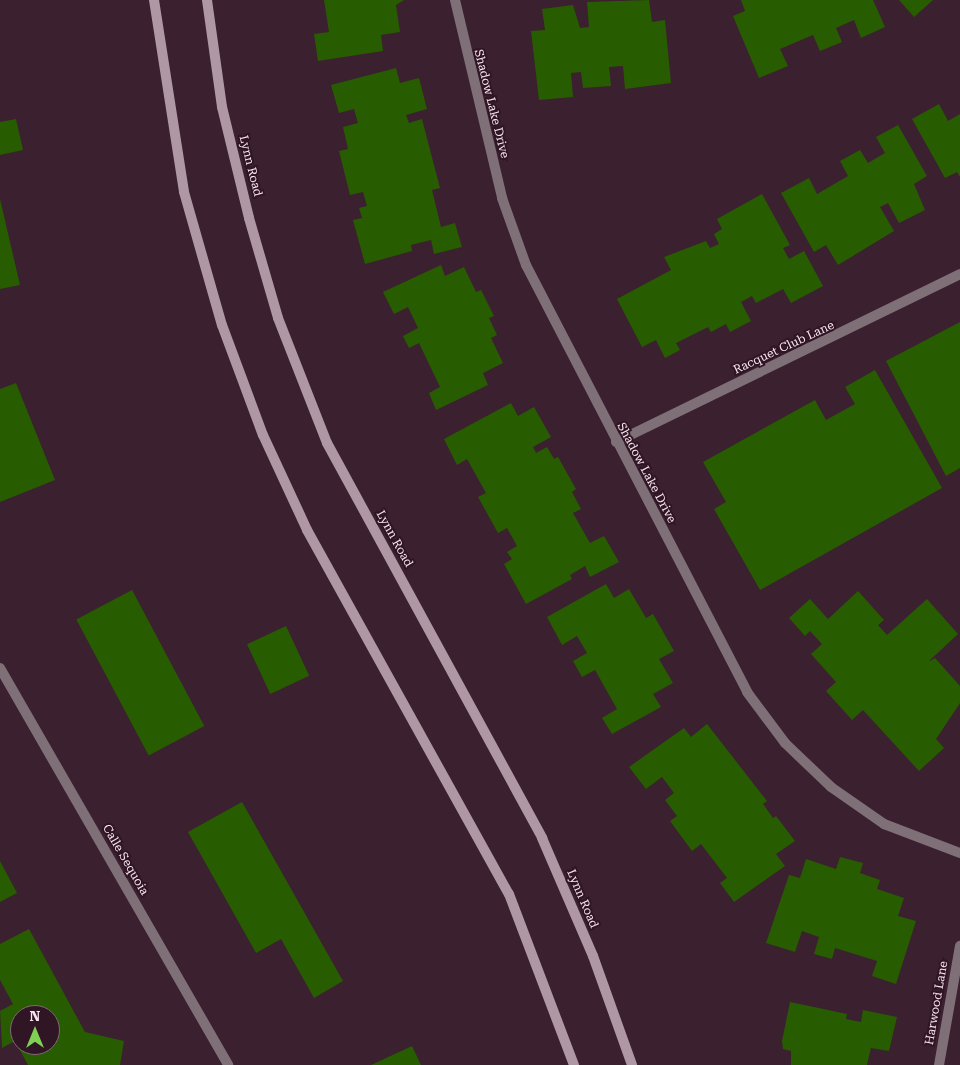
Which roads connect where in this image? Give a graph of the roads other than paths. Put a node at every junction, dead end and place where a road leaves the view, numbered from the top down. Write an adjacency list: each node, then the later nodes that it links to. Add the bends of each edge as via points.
1 (154, 0): 10 (main road, via 169,117 189,211 222,325 263,435 307,530 509,894)
2 (207, 0): 11 (main road, Lynn Road, via 222,107 249,218 278,318 327,443 542,838 593,956)
3 (455, 0): 5 (street, Shadow Lake Drive, via 502,198 526,265)
4 (960, 274): 5 (street, Racquet Club Lane)
5 (616, 442): 7 (street, Shadow Lake Drive, via 747,692 785,743 831,787 884,824)
6 (0, 668): 9 (street, Calle Sequoia)
7 (960, 853)
8 (960, 946): 12 (street, Harwood Lane)
9 (228, 1065)
10 (574, 1065)
11 (632, 1065)
12 (939, 1065)

